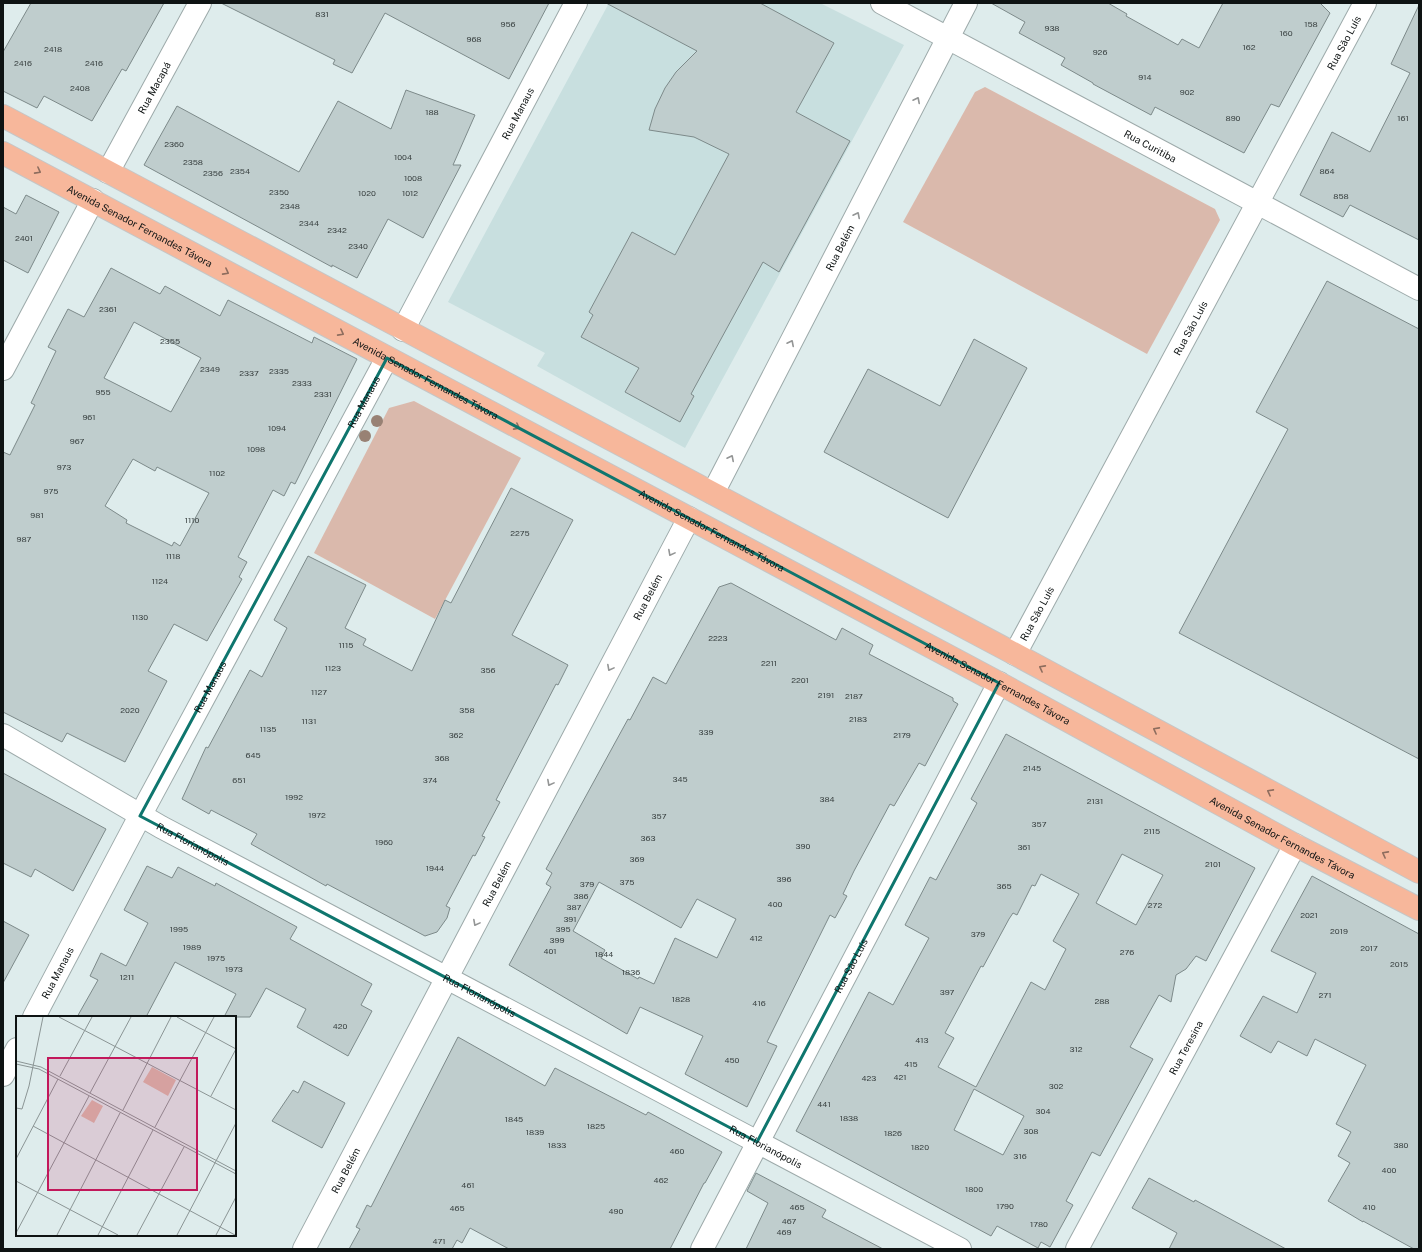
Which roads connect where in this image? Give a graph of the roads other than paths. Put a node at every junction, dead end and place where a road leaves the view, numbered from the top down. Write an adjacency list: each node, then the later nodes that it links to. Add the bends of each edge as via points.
1 (200, 3): 9 (street, Rua Macapá)
2 (576, 3): 13 (street, Rua Manaus)
3 (882, 3): 6 (street, Rua Curitiba)
4 (966, 3): 6 (street, Rua Belém)
5 (1365, 3): 11 (street, Rua São Luís)
6 (949, 38): 11 (street, Rua Curitiba); 16 (street, Rua Belém, one-way to 6)
7 (3, 116): 9 (main road)
8 (3, 153): 10 (main road, Avenida Senador Fernandes Távora, one-way to 10)
9 (108, 172): 13 (main road)
10 (93, 200): 14 (main road, Avenida Senador Fernandes Távora, one-way to 14); 15 (street)
11 (1258, 204): 12 (street, Rua Curitiba); 18 (street, Rua São Luís)
12 (1419, 289)
13 (403, 330): 16 (main road)
14 (387, 358): 17 (main road, Avenida Senador Fernandes Távora, one-way to 17); 21 (street, Rua Manaus)
15 (3, 369)
16 (713, 493): 18 (main road)
17 (689, 518): 19 (main road, Avenida Senador Fernandes Távora); 25 (street, Rua Belém, one-way to 25)
18 (1015, 654): 23 (main road, one-way to 18)
19 (999, 683): 22 (main road, Avenida Senador Fernandes Távora); 29 (street, Rua São Luís)
20 (3, 735): 21 (street, Rua Florianópolis)
21 (140, 816): 25 (street, Rua Florianópolis); 26 (street, Rua Manaus)
22 (1295, 845): 24 (main road, Avenida Senador Fernandes Távora); 33 (street, Rua Teresina)
23 (1419, 872)
24 (1419, 909)
25 (447, 979): 29 (street, Rua Florianópolis); 30 (street, Rua Belém)
26 (35, 1016)
27 (16, 1051): 28 (street)
28 (3, 1075)
29 (757, 1142): 31 (street, Rua São Luís); 32 (street, Rua Florianópolis)
30 (304, 1249)
31 (702, 1249)
32 (960, 1249)
33 (1077, 1249)

